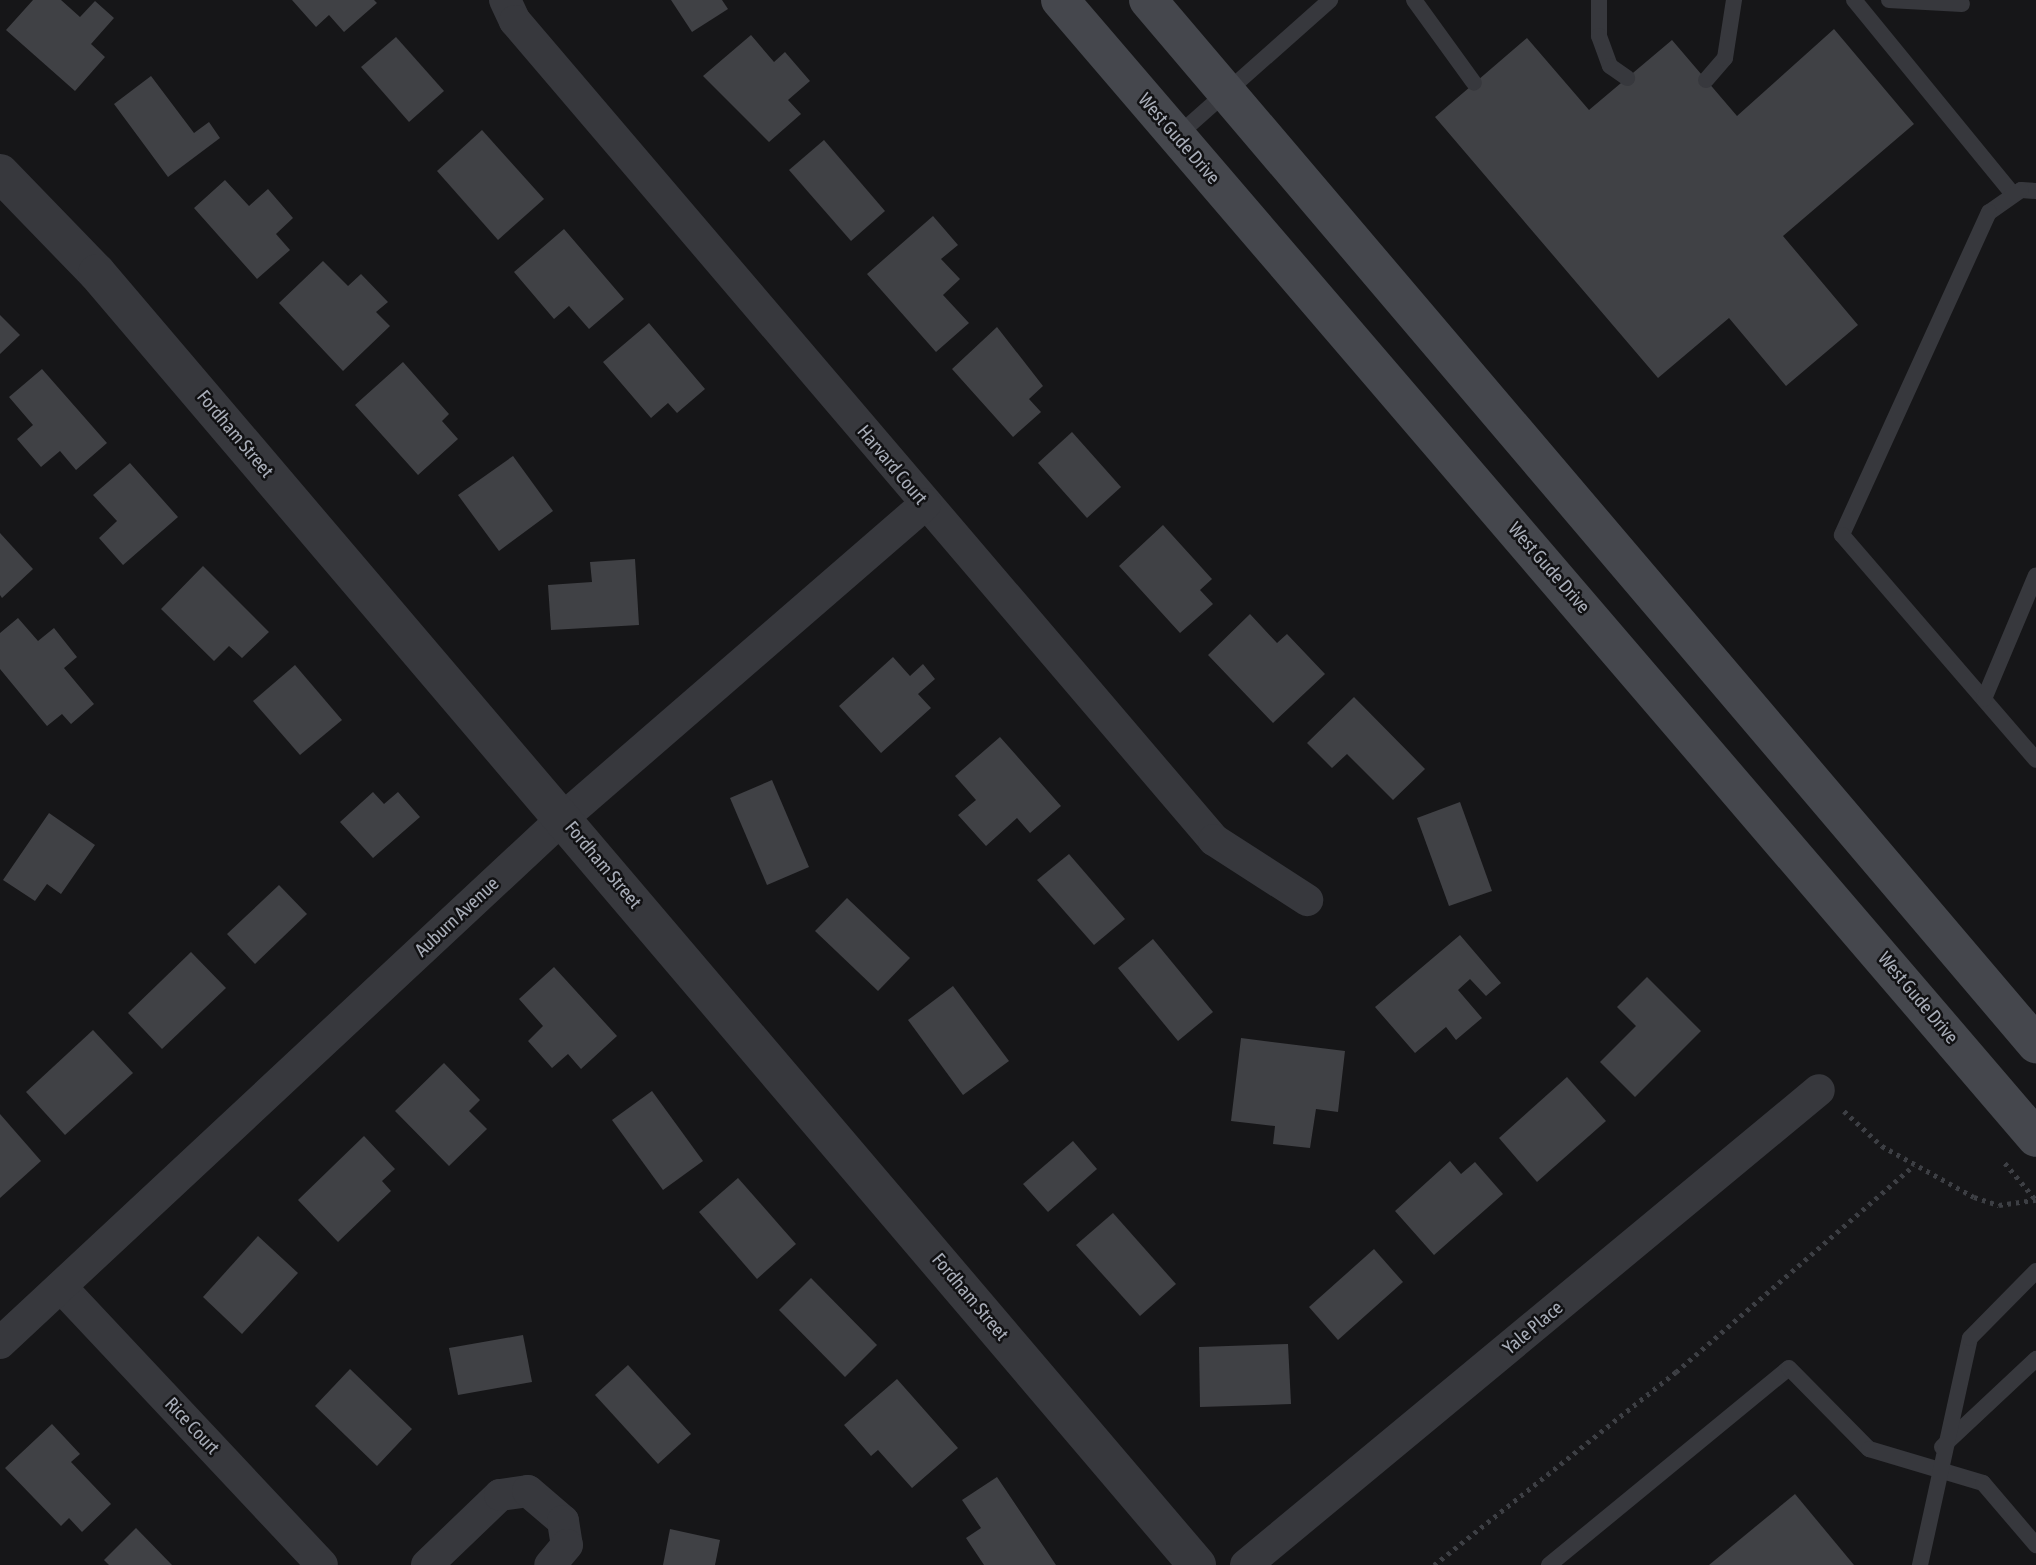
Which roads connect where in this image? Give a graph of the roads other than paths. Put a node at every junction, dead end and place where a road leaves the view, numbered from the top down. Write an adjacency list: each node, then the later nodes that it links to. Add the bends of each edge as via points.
1 (505, 0): 19 (street, Harvard Court, via 515,21)
2 (1060, 0): 15 (main road, West Gude Drive)
3 (1148, 0): 14 (main road)
4 (1330, 0): 14 (lane)
5 (1414, 0): 13 (lane)
6 (1599, 0): 11 (lane, via 1599,36 1610,66)
7 (1734, 0): 12 (lane, via 1725,58)
8 (1854, 0): 18 (lane)
9 (1889, 0): 10 (lane)
10 (1962, 4)
11 (1627, 78)
12 (1706, 80)
13 (1474, 83)
14 (1225, 91): 15 (lane); 25 (main road)
15 (1177, 136): 27 (main road, West Gude Drive)
16 (0, 173): 23 (street, Fordham Street, via 97,273)
17 (2036, 191): 18 (lane)
18 (2012, 194): 21 (lane, via 1989,212 1842,535)
19 (925, 504): 23 (street, Auburn Avenue); 24 (street, Harvard Court, via 1214,839)
20 (2036, 575): 21 (lane)
21 (1984, 699): 22 (lane)
22 (2036, 760)
23 (563, 818): 29 (street, Auburn Avenue); 38 (street, Fordham Street)
24 (1307, 900)
25 (2036, 1044)
26 (1819, 1090): 39 (street, Yale Place)
27 (2036, 1138)
28 (2036, 1271): 32 (lane, via 1970,1338)
29 (61, 1287): 30 (street, Auburn Avenue); 35 (street, Rice Court)
30 (0, 1343)
31 (2036, 1359): 32 (lane)
32 (1942, 1447): 33 (lane)
33 (1938, 1469): 34 (lane, via 1983,1483); 40 (lane, via 1869,1449 1788,1368); 41 (lane)
34 (2036, 1545)
35 (322, 1565)
36 (427, 1565): 37 (street, via 500,1495 528,1491 563,1521 567,1545)
37 (550, 1565)
38 (1197, 1565)
39 (1246, 1565)
40 (1549, 1565)
41 (1920, 1565)

